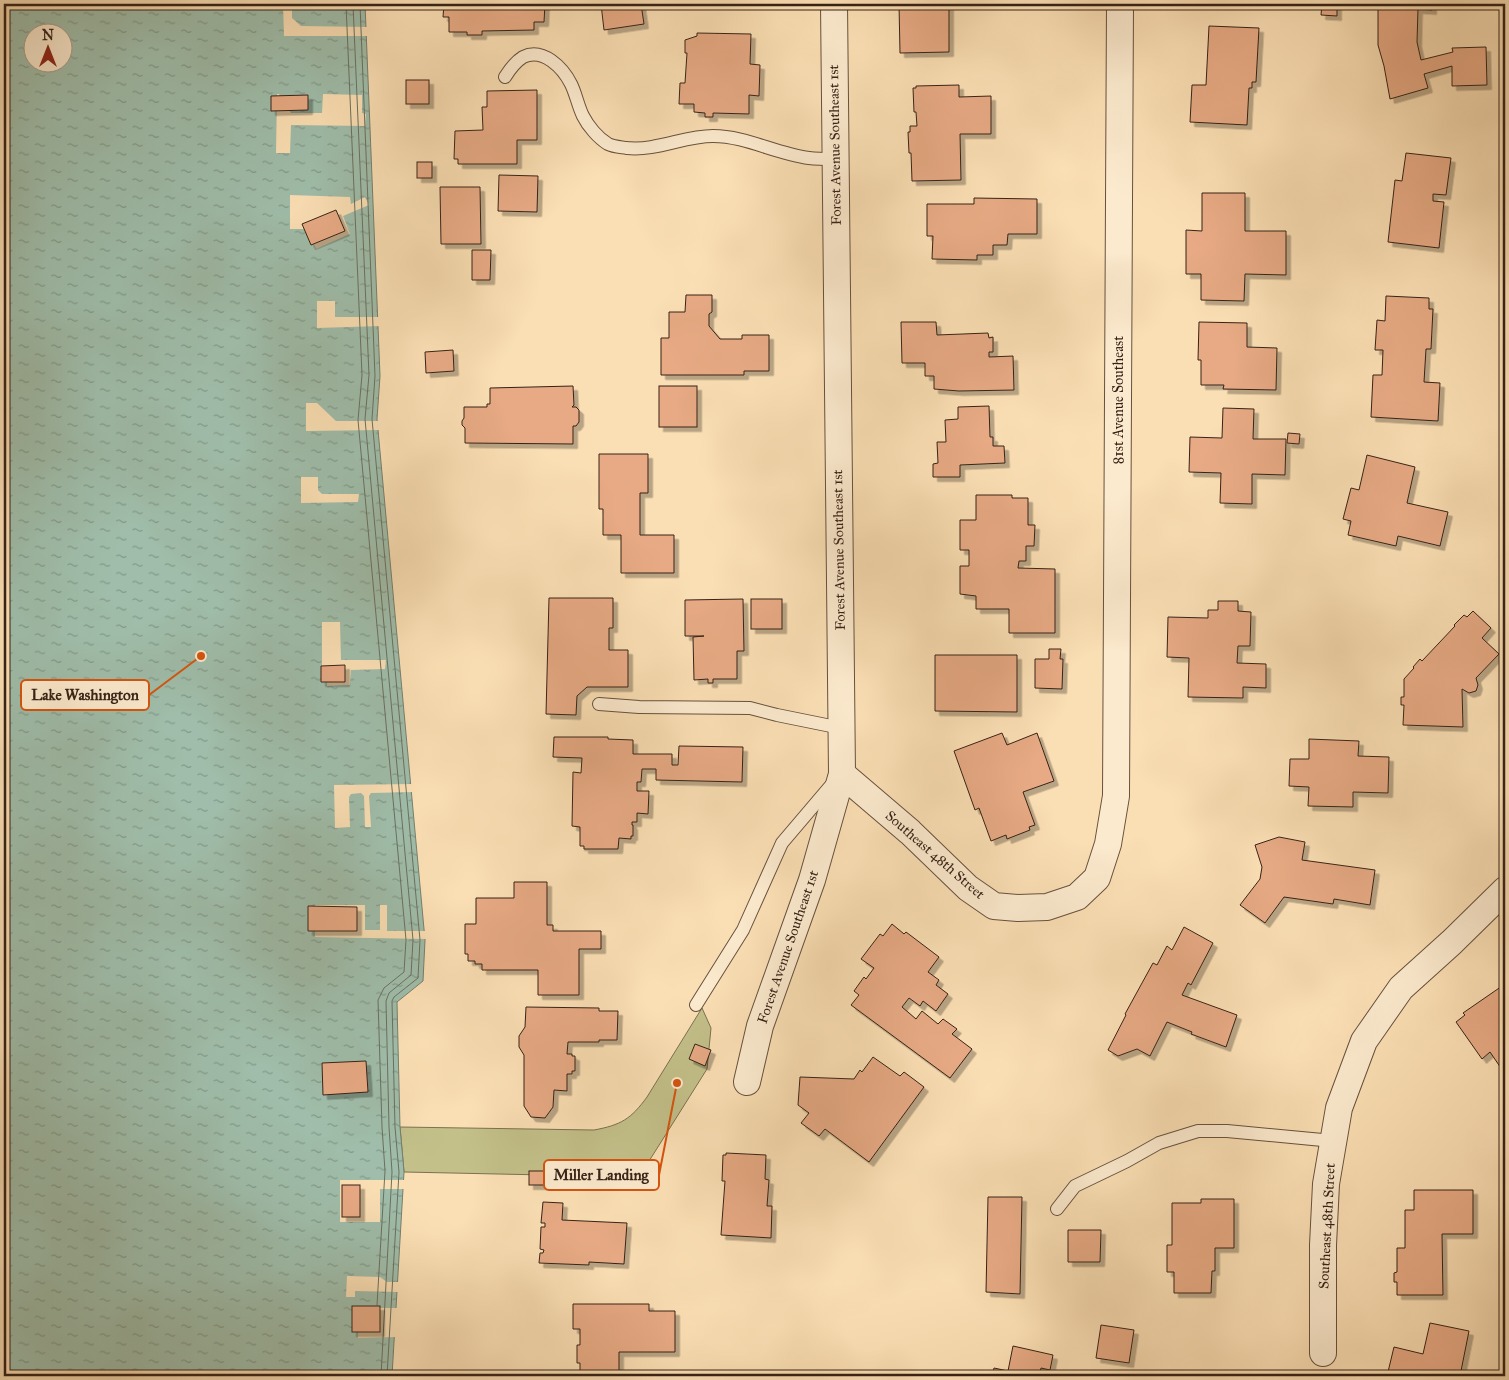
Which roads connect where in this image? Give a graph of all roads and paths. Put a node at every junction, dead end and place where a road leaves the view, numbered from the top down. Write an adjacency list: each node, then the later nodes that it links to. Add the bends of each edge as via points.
1 (834, 4): 4 (street, Forest Avenue Southeast 1st)
2 (1120, 4): 8 (street, 81st Avenue Southeast)
3 (506, 77): 4 (lane, via 512,66 525,56 545,56 564,73 583,116 610,145 651,148 714,136 808,158)
4 (835, 159): 6 (street, Forest Avenue Southeast 1st)
5 (598, 704): 6 (lane, via 750,708)
6 (841, 728): 7 (street, Forest Avenue Southeast 1st)
7 (842, 774): 8 (street, Southeast 48th Street, via 910,832 968,888 994,906 1018,908 1046,907 1076,897 1097,878 1108,844); 10 (lane, via 782,843 744,930); 11 (street, Forest Avenue Southeast 1st, via 812,880 760,1026)
8 (1116, 796)
9 (1505, 890): 12 (street, Southeast 48th Street, via 1401,988 1364,1041 1339,1108)
10 (696, 1005)
11 (747, 1082)
12 (1333, 1141): 13 (lane, via 1198,1131 1159,1143 1075,1186); 14 (street, Southeast 48th Street, via 1326,1184 1323,1245)
13 (1057, 1209)
14 (1323, 1353)

